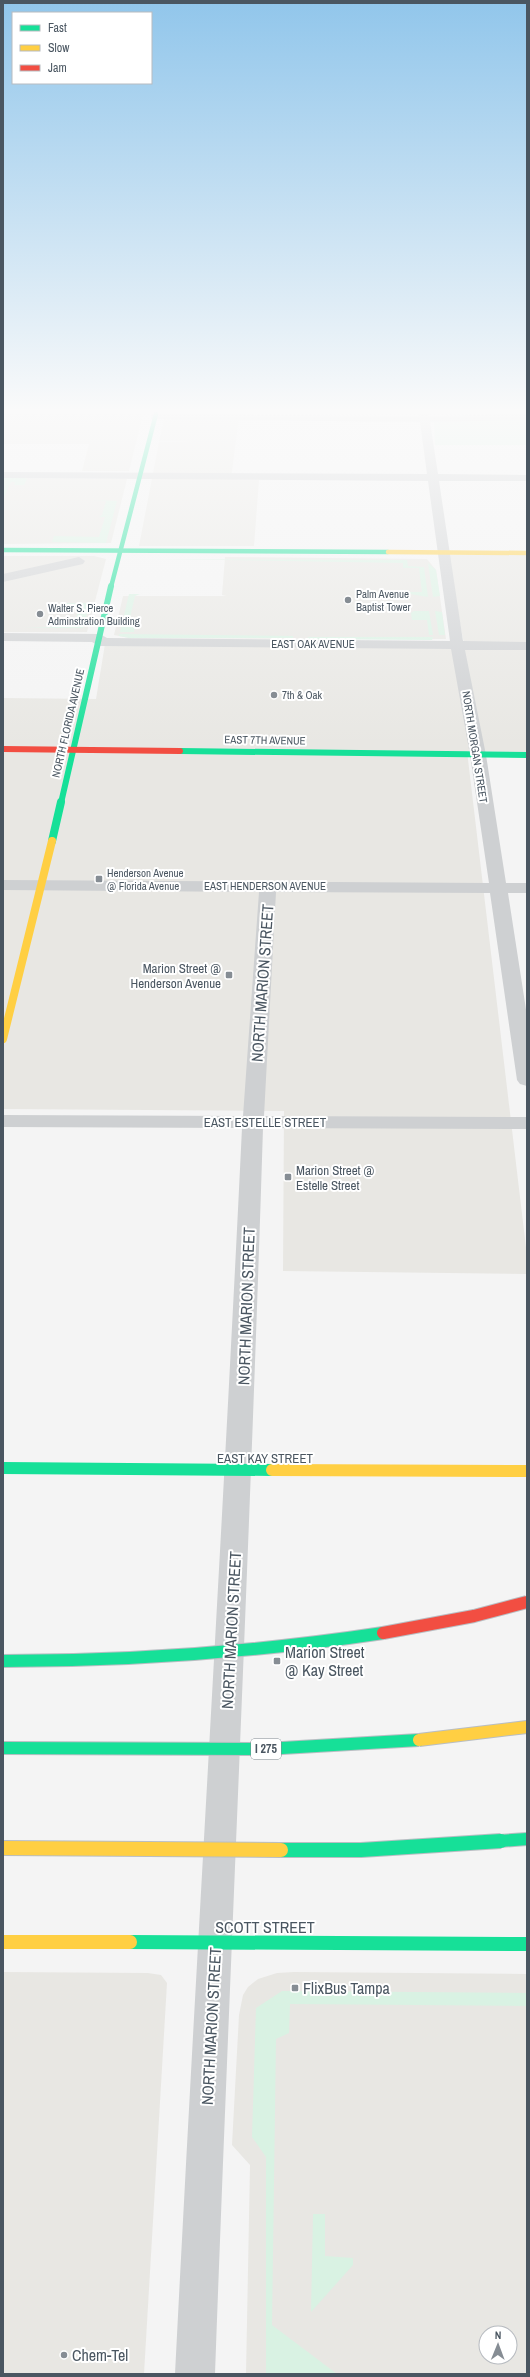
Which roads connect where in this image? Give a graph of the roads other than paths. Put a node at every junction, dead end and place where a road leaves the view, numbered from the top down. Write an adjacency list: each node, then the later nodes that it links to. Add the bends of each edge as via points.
1 (126, 525): 4 (main road, NORTH FLORIDA AVENUE)
2 (442, 525): 5 (street, NORTH MORGAN STREET)
3 (3, 550): 4 (main road)
4 (119, 551): 5 (main road); 10 (main road, NORTH FLORIDA AVENUE)
5 (446, 553): 6 (main road); 11 (street, NORTH MORGAN STREET)
6 (527, 553)
7 (79, 561): 8 (street)
8 (3, 578)
9 (3, 637): 10 (street, EAST OAK AVENUE)
10 (99, 640): 11 (street, EAST OAK AVENUE); 14 (main road, NORTH FLORIDA AVENUE)
11 (457, 645): 12 (street, EAST OAK AVENUE); 15 (street, NORTH MORGAN STREET)
12 (527, 646)
13 (3, 750): 14 (main road, EAST 7TH AVENUE)
14 (74, 750): 15 (main road, EAST 7TH AVENUE); 18 (main road, NORTH FLORIDA AVENUE)
15 (478, 754): 16 (main road, EAST 7TH AVENUE); 20 (street, NORTH MORGAN STREET)
16 (527, 755)
17 (3, 885): 18 (street, EAST HENDERSON AVENUE)
18 (41, 885): 19 (street, EAST HENDERSON AVENUE); 22 (main road, NORTH FLORIDA AVENUE)
19 (268, 886): 20 (street, EAST HENDERSON AVENUE); 25 (street, NORTH MARION STREET)
20 (497, 888): 21 (street, EAST HENDERSON AVENUE); 23 (street, NORTH MORGAN STREET)
21 (527, 888)
22 (3, 1039)
23 (527, 1080)
24 (3, 1121): 25 (street, EAST ESTELLE STREET)
25 (253, 1122): 26 (street, EAST ESTELLE STREET); 28 (street, NORTH MARION STREET)
26 (527, 1123)
27 (3, 1468): 28 (main road, EAST KAY STREET)
28 (239, 1471): 29 (main road, EAST KAY STREET); 36 (street, NORTH MARION STREET)
29 (527, 1471)
30 (527, 1602): 31 (main road, bridge, via 430,1625 264,1651 136,1661)
31 (3, 1661)
32 (527, 1727): 33 (main road, I 275, bridge, via 331,1748)
33 (3, 1748)
34 (527, 1839): 35 (main road, bridge, via 361,1850)
35 (3, 1848)
36 (215, 1941): 37 (main road, SCOTT STREET); 38 (main road, SCOTT STREET); 39 (street, NORTH MARION STREET)
37 (3, 1942)
38 (527, 1944)
39 (195, 2374)

